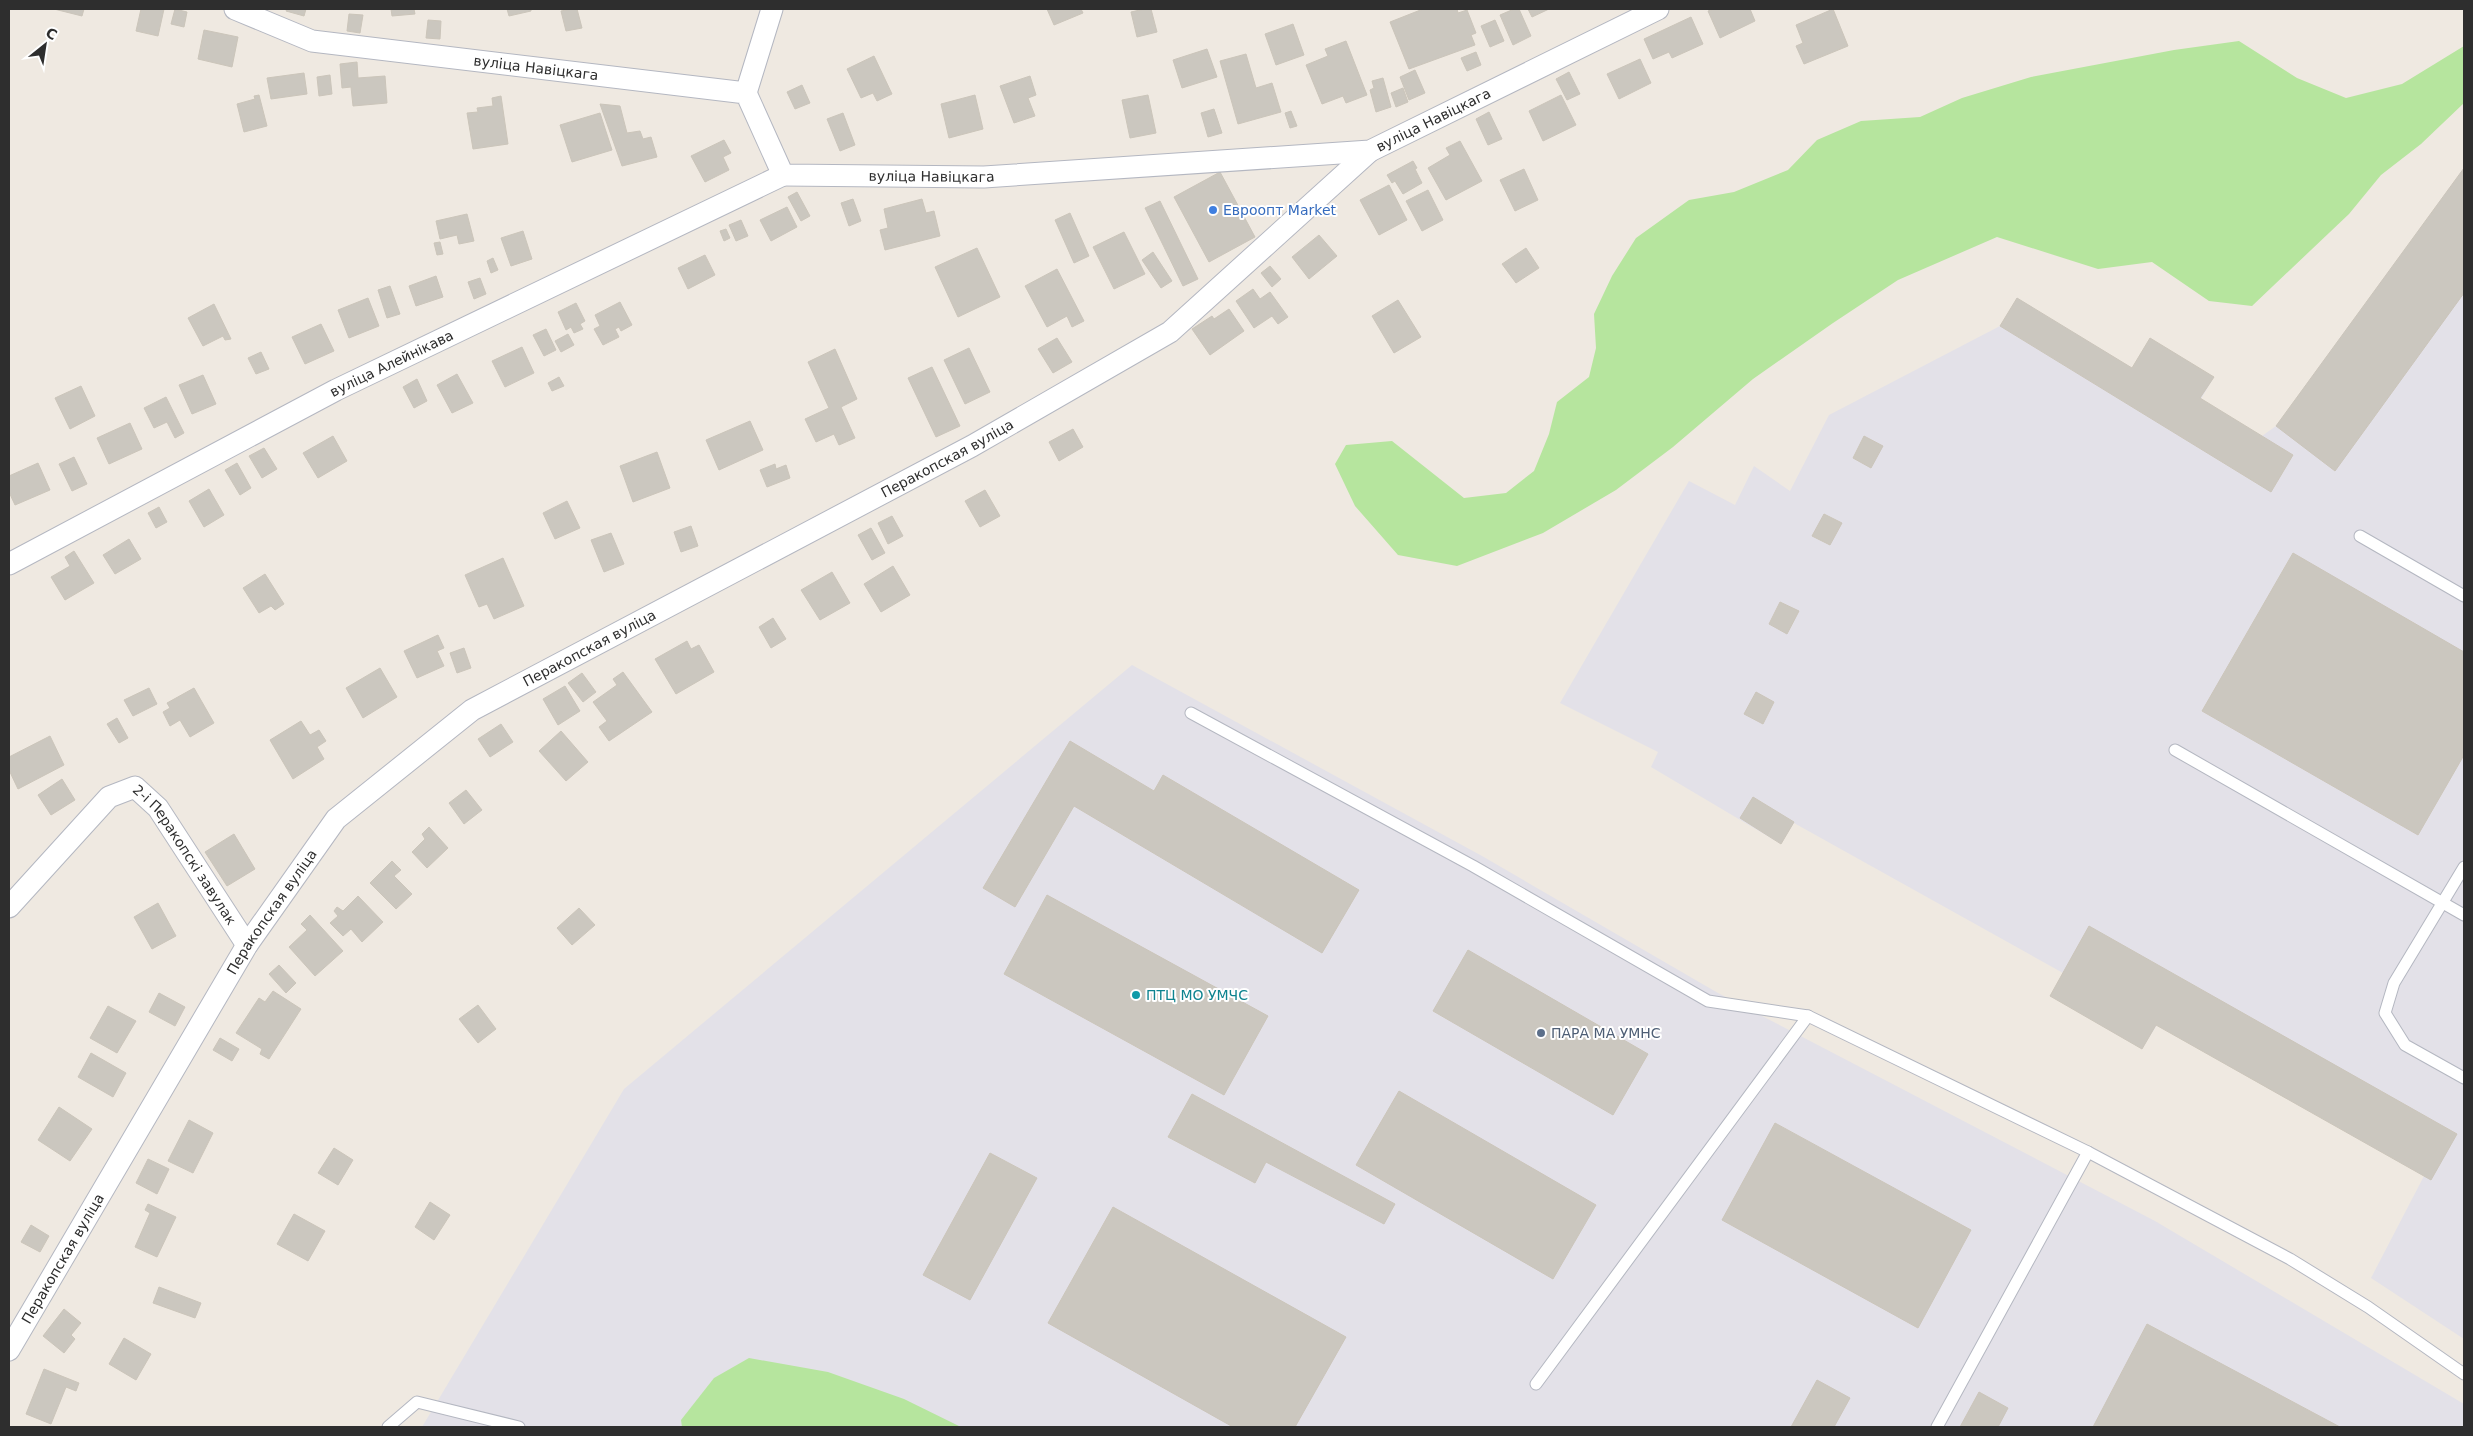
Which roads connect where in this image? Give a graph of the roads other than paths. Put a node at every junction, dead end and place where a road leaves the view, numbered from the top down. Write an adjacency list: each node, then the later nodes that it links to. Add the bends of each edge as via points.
1 (235, 9): 4 (street, вуліца Навіцкага, via 312,41)
2 (772, 9): 4 (street)
3 (1658, 9): 5 (street, вуліца Навіцкага)
4 (746, 93): 6 (street)
5 (1370, 151): 6 (street, вуліца Навіцкага, via 984,178); 16 (street, Перакопская вуліца, via 1170,332 972,446 472,710 336,819)
6 (783, 175): 8 (street, вуліца Алейнікава, via 336,390)
7 (2360, 536): 9 (lane)
8 (9, 564)
9 (2464, 596)
10 (1191, 713): 17 (lane, via 1473,866 1708,1001)
11 (2175, 750): 13 (lane)
12 (2464, 867): 13 (lane)
13 (2442, 904): 15 (lane); 18 (lane, via 2394,983 2385,1012 2405,1045)
14 (9, 907): 16 (street, 2-і Перакопскі завулак, via 109,797 135,787 158,808)
15 (2464, 915)
16 (247, 945): 20 (street, Перакопская вуліца)
17 (1808, 1016): 19 (lane); 22 (lane)
18 (2464, 1078)
19 (2088, 1152): 21 (lane, via 2290,1259 2368,1307); 25 (lane)
20 (9, 1350)
21 (2464, 1374)
22 (1536, 1384)
23 (388, 1427): 24 (lane, via 417,1402)
24 (519, 1427)
25 (1937, 1427)

